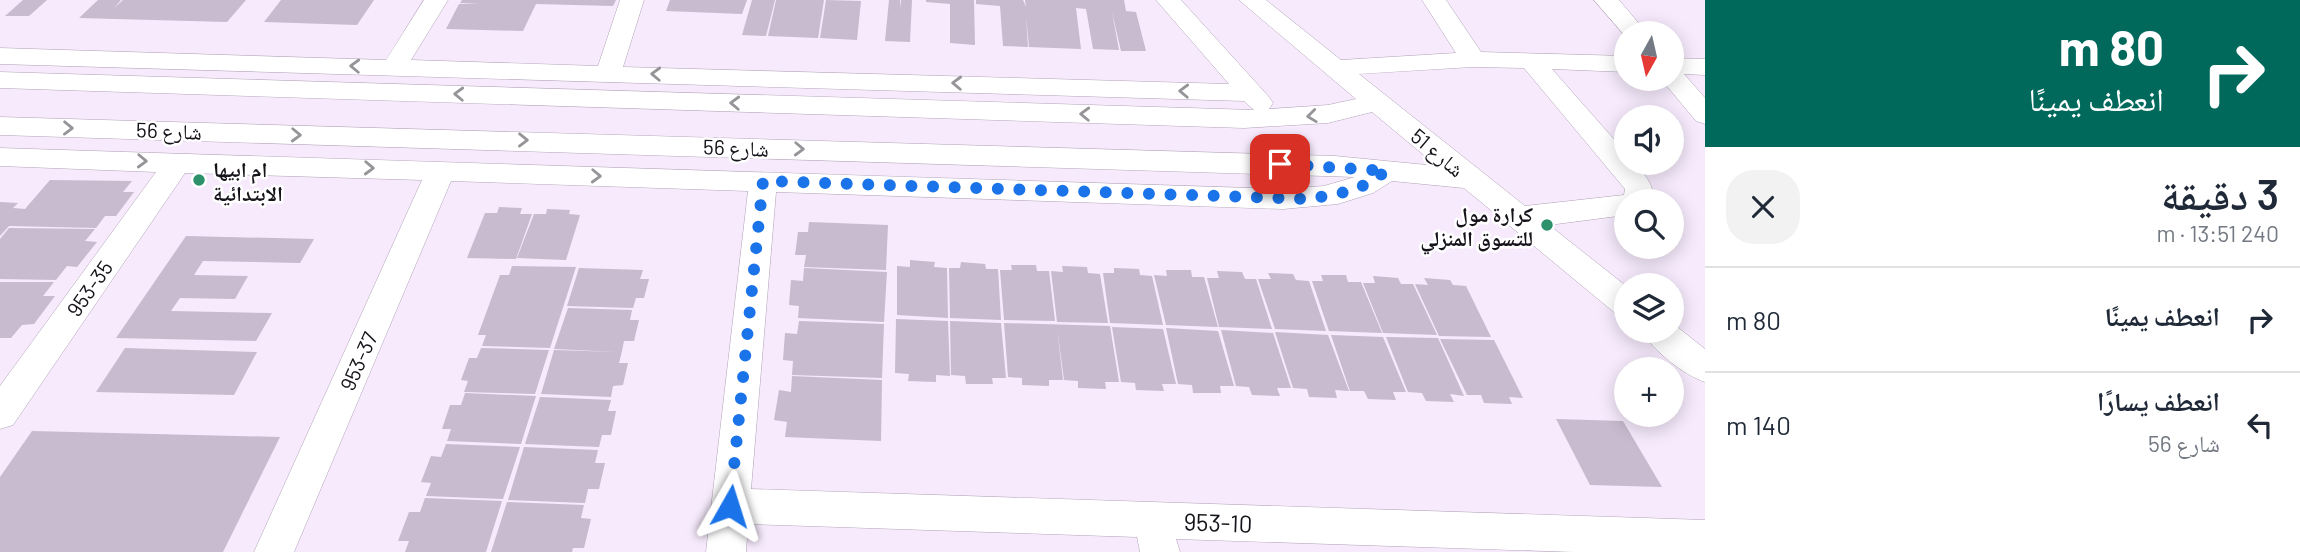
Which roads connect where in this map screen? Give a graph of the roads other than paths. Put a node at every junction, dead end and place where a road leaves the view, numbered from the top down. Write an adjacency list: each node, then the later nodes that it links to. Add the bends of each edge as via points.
1 (436, 0): 13 (street)
2 (632, 0): 16 (street)
3 (1168, 0): 19 (street)
4 (1251, 0): 15 (street, شارع 51)
5 (1434, 0): 9 (street)
6 (1606, 0): 7 (street)
7 (1624, 21)
8 (0, 56): 13 (street, one-way to 8)
9 (1473, 59): 10 (street); 15 (street)
10 (1531, 61): 11 (street); 30 (street)
11 (1614, 64)
12 (1684, 66): 14 (street)
13 (394, 67): 16 (street)
14 (1705, 67)
15 (1334, 68): 20 (street, شارع 51)
16 (609, 72): 19 (street, one-way to 16)
17 (0, 80): 22 (street, شارع 56, one-way to 17)
18 (1684, 90): 21 (street)
19 (1252, 93): 22 (street)
20 (1379, 102): 22 (street, شارع 56, one-way to 22, via 1328,114); 28 (street, شارع 51)
21 (1705, 115)
22 (1271, 119)
23 (0, 126): 27 (street, شارع 56, one-way to 27)
24 (0, 157): 25 (street, one-way to 25)
25 (178, 162): 26 (street, one-way to 26); 36 (street, 953-35)
26 (441, 171): 29 (street, one-way to 29); 40 (street, 953-37)
27 (1387, 171): 28 (street, شارع 56); 29 (street, via 1356,190 1310,199)
28 (1471, 179): 32 (street, شارع 51)
29 (763, 181): 37 (street)
30 (1639, 189)
31 (1614, 207): 32 (street)
32 (1517, 217): 33 (street, شارع 51)
33 (1614, 294)
34 (1674, 343): 35 (street)
35 (1705, 368)
36 (0, 414)
37 (730, 506): 38 (street, 953-10); 41 (street)
38 (1156, 536): 39 (street, 953-10)
39 (1703, 540)
40 (274, 552)
41 (726, 552)

